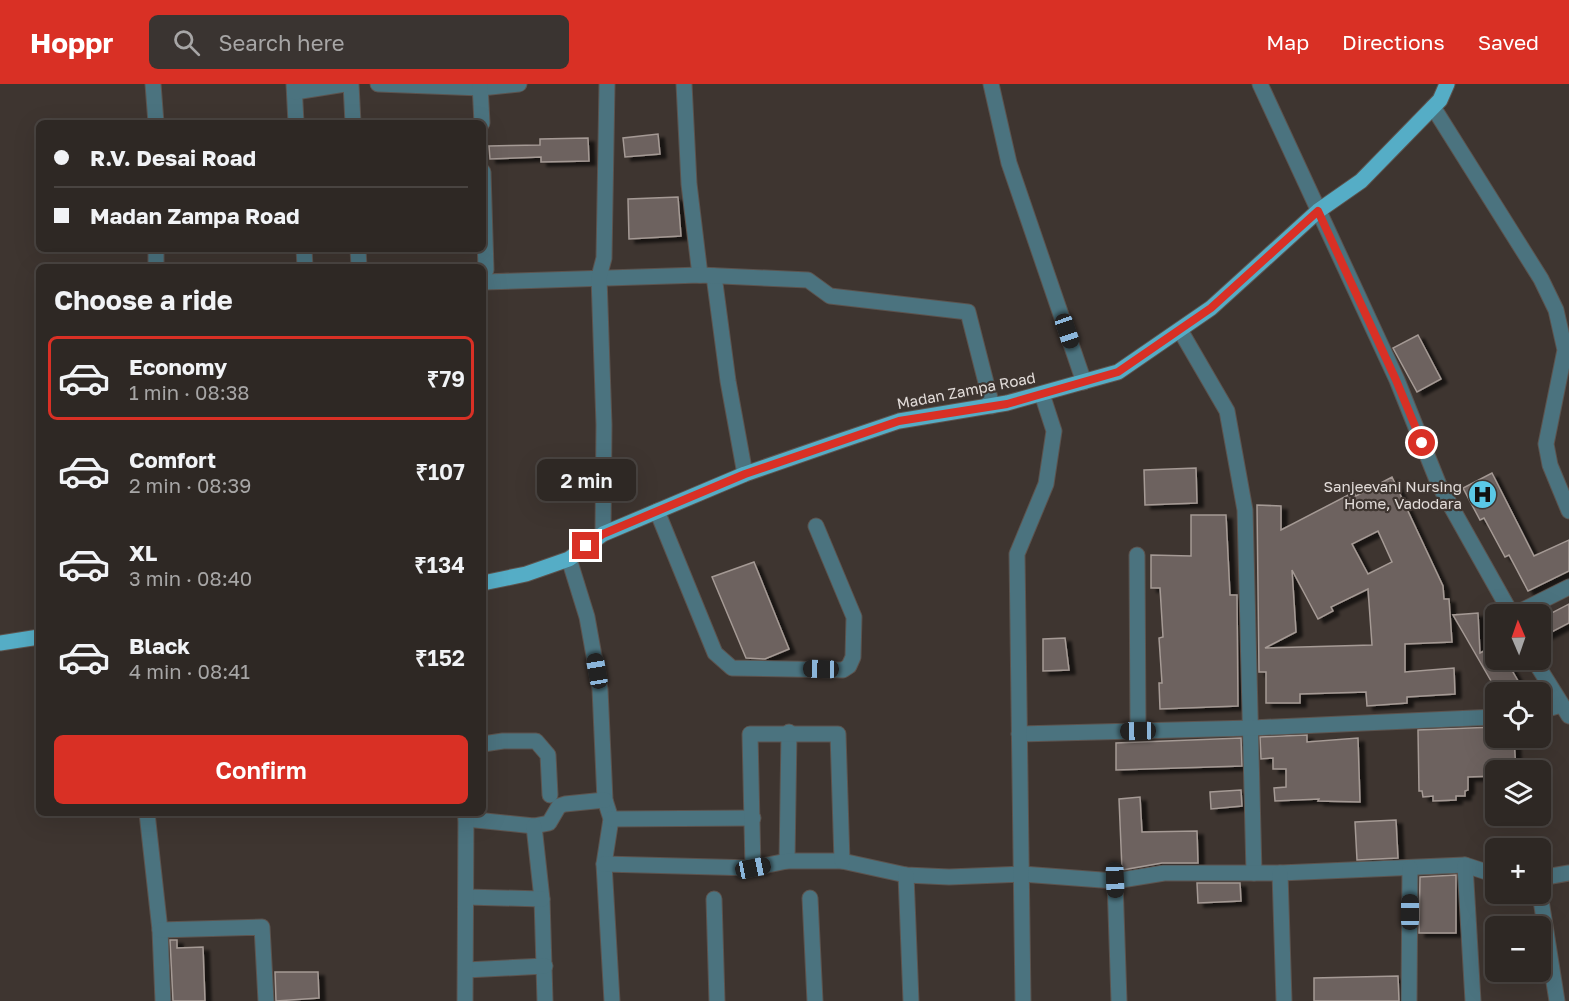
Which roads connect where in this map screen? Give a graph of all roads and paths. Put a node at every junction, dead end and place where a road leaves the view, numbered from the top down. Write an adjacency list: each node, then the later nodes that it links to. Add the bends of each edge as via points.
1 (153, 84): 14 (street)
2 (345, 84): 12 (street)
3 (351, 84): 16 (street)
4 (378, 84): 11 (street)
5 (519, 84): 11 (street)
6 (607, 84): 20 (street, via 604,258)
7 (684, 84): 19 (street, via 689,184)
8 (991, 84): 23 (street, via 1010,163)
9 (1260, 84): 18 (street)
10 (1446, 84): 13 (main road, Madan Zampa Road, via 1440,100)
11 (480, 86): 17 (street)
12 (294, 88): 15 (street)
13 (1432, 107): 18 (main road, Madan Zampa Road); 28 (street, via 1541,279 1556,310 1565,350 1546,444 1550,465)
14 (156, 120)
15 (296, 120)
16 (353, 120)
17 (482, 120)
18 (1321, 217): 22 (main road, Madan Zampa Road); 35 (street, via 1439,485)
19 (707, 276): 20 (street); 25 (street, via 808,280 830,296 968,312); 26 (street)
20 (599, 277): 21 (street); 30 (street)
21 (486, 282)
22 (1180, 330): 23 (main road, Madan Zampa Road, via 1118,372); 42 (street, via 1227,411 1245,510)
23 (1084, 382): 24 (main road, Madan Zampa Road)
24 (1042, 394): 25 (main road, Madan Zampa Road); 45 (street, via 1054,431 1046,484 1017,554)
25 (992, 406): 26 (main road, Madan Zampa Road, via 899,421)
26 (745, 474): 27 (main road, Madan Zampa Road)
27 (657, 511): 29 (street, via 715,652 732,668 843,670 849,666 853,657 854,617); 30 (main road, Madan Zampa Road)
28 (1569, 511)
29 (816, 526)
30 (603, 534): 32 (main road, Madan Zampa Road)
31 (1137, 555): 43 (street)
32 (570, 559): 33 (main road, Madan Zampa Road); 48 (street, via 587,617 600,689)
33 (486, 582)
34 (1569, 587): 36 (street)
35 (1506, 604)
36 (1534, 604)
37 (36, 637): 38 (main road)
38 (0, 643)
39 (1540, 670): 40 (street)
40 (1565, 710)
41 (1485, 717): 42 (street)
42 (1252, 728): 43 (street); 61 (street)
43 (1138, 731): 45 (street)
44 (789, 732): 51 (street, via 750,734); 54 (street); 55 (street, via 838,734)
45 (1019, 734): 64 (street)
46 (486, 744): 47 (street, via 536,741 548,755)
47 (550, 795)
48 (605, 800): 52 (street); 53 (street, via 559,806 549,823)
49 (147, 816): 73 (street)
50 (466, 816): 53 (street); 68 (street)
51 (753, 818): 52 (street); 58 (street)
52 (611, 819): 56 (street)
53 (534, 826): 70 (street)
54 (788, 861): 55 (street); 58 (street)
55 (842, 861): 65 (street)
56 (604, 864): 58 (street); 80 (street)
57 (1465, 865): 59 (street); 60 (street); 88 (street)
58 (753, 868)
59 (1410, 868): 62 (street); 87 (street)
60 (1485, 871)
61 (1254, 873): 62 (street); 67 (street, via 1164,873)
62 (1280, 873): 86 (street)
63 (1569, 873): 66 (street)
64 (1022, 874): 65 (street); 67 (street); 84 (street)
65 (906, 875): 83 (street)
66 (1551, 876)
67 (1115, 880): 85 (street)
68 (467, 897): 70 (street); 75 (street)
69 (810, 898): 82 (street)
70 (542, 899): 74 (street)
71 (714, 899): 81 (street)
72 (1542, 904): 89 (street)
73 (160, 930): 76 (street); 77 (street, via 262,927)
74 (545, 966): 75 (street); 79 (street)
75 (466, 970): 78 (street)
76 (163, 1001)
77 (266, 1001)
78 (465, 1001)
79 (545, 1001)
80 (612, 1001)
81 (717, 1001)
82 (815, 1001)
83 (911, 1001)
84 (1023, 1001)
85 (1119, 1001)
86 (1284, 1001)
87 (1409, 1001)
88 (1473, 1001)
89 (1557, 1001)

